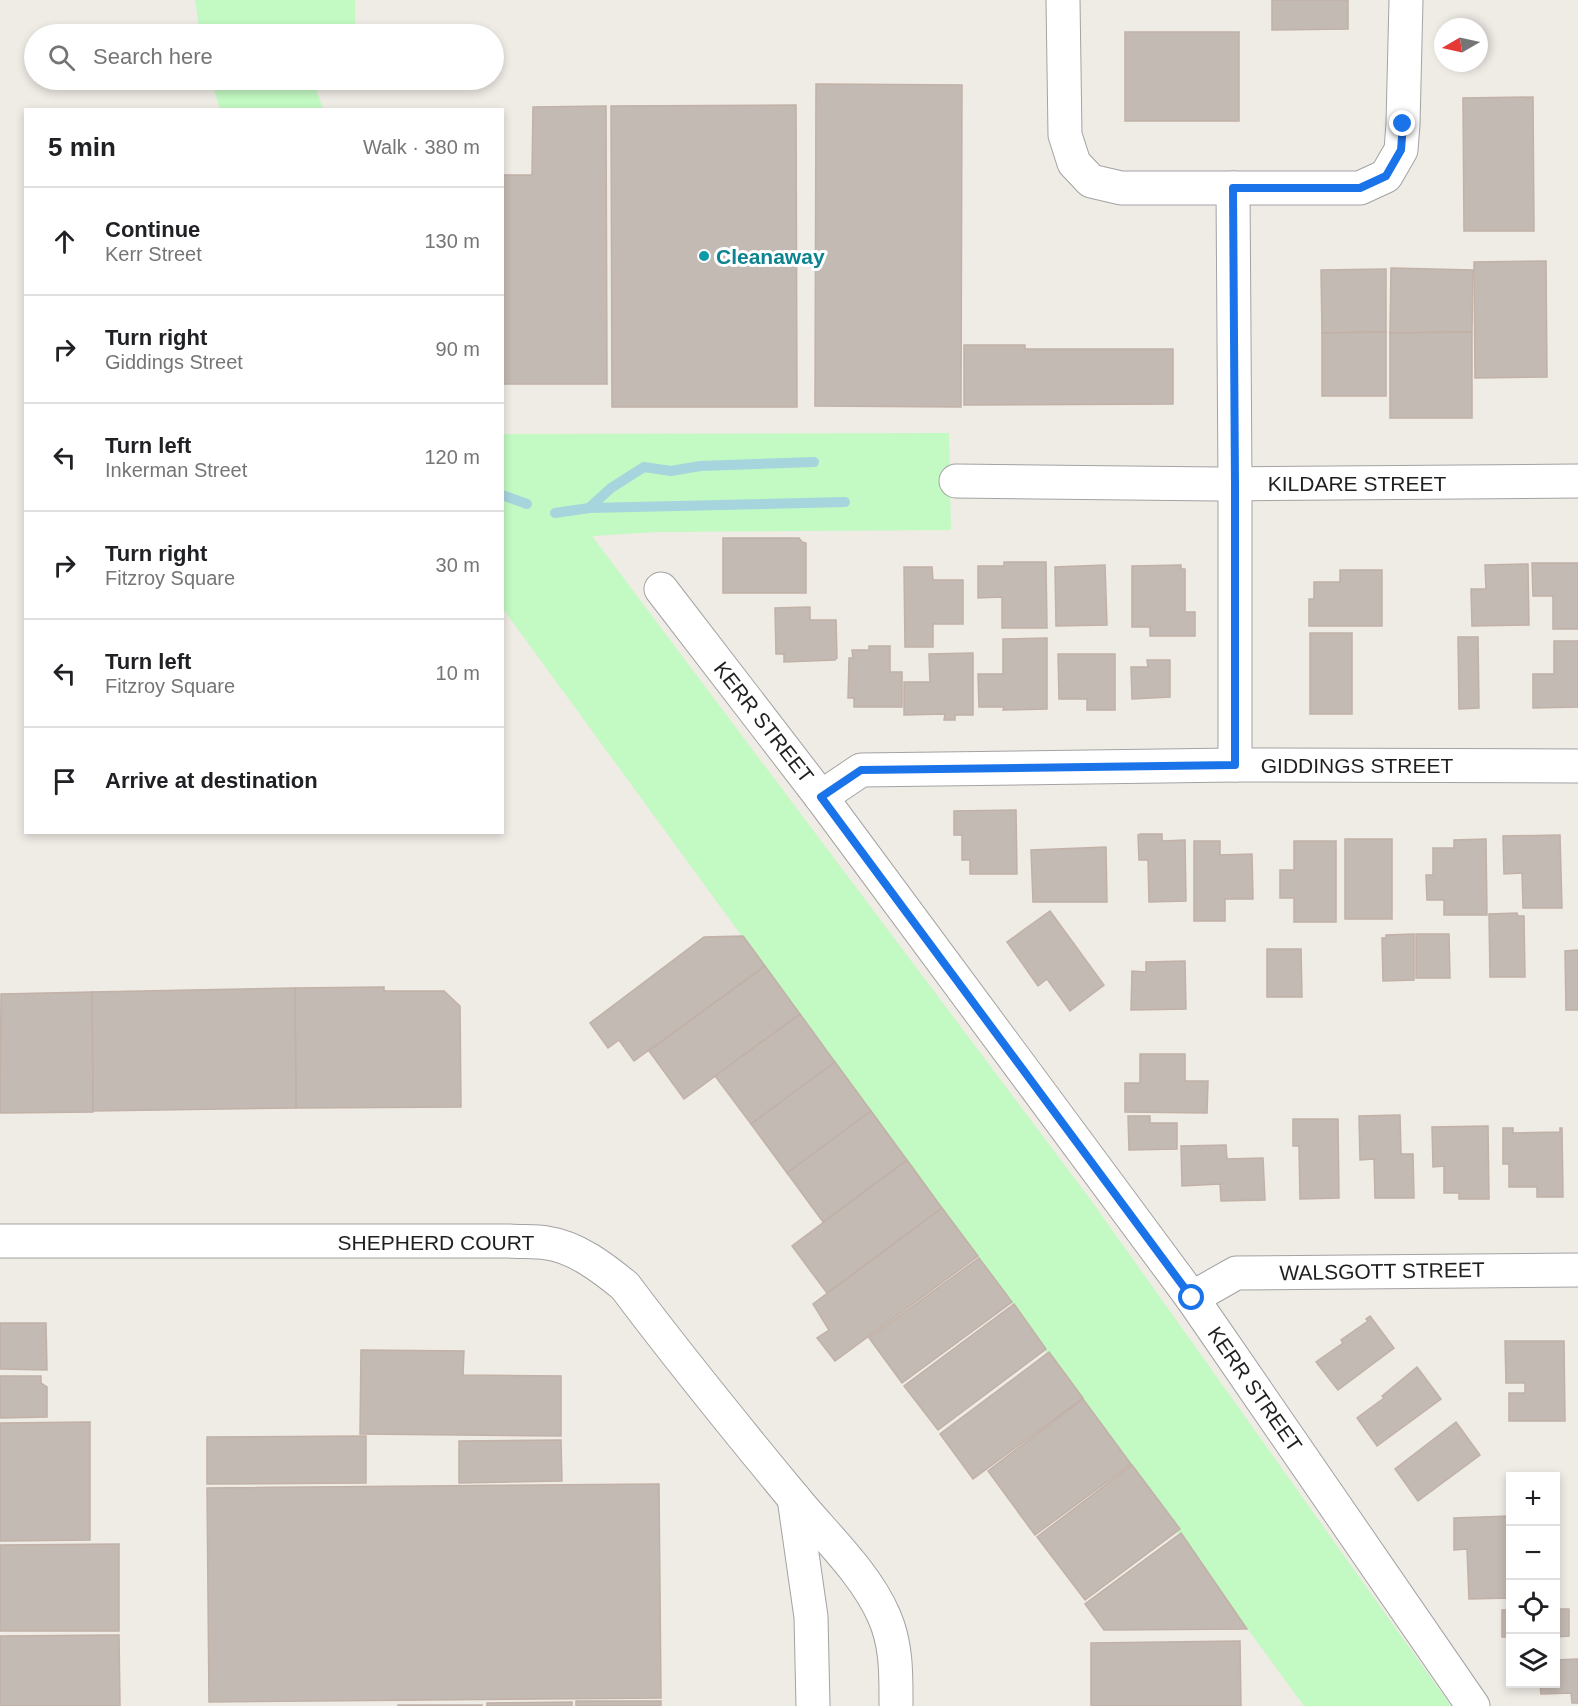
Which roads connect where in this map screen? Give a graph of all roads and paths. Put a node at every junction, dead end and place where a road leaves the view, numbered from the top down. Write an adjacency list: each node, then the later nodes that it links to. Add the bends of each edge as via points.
1 (1063, 0): 3 (street, via 1065,135 1074,163 1091,181 1121,188)
2 (1406, 0): 3 (street, via 1401,150 1386,176 1360,188)
3 (1233, 188): 6 (street)
4 (956, 481): 6 (street, KILDARE STREET)
5 (1578, 481): 6 (street, KILDARE STREET)
6 (1235, 484): 8 (street)
7 (661, 589): 10 (street, KERR STREET)
8 (1235, 765): 9 (street, GIDDINGS STREET); 10 (street, GIDDINGS STREET, via 861,770)
9 (1578, 766)
10 (821, 797): 13 (street, KERR STREET)
11 (0, 1241): 14 (street, SHEPHERD COURT, via 549,1243 601,1266 625,1286)
12 (1578, 1270): 13 (street, WALSGOTT STREET, via 1236,1273)
13 (1192, 1298): 17 (street, KERR STREET)
14 (794, 1498): 15 (street, via 811,1617); 16 (street, SHEPHERD COURT, via 868,1586 885,1617 894,1652)
15 (813, 1706)
16 (896, 1706)
17 (1473, 1706)

